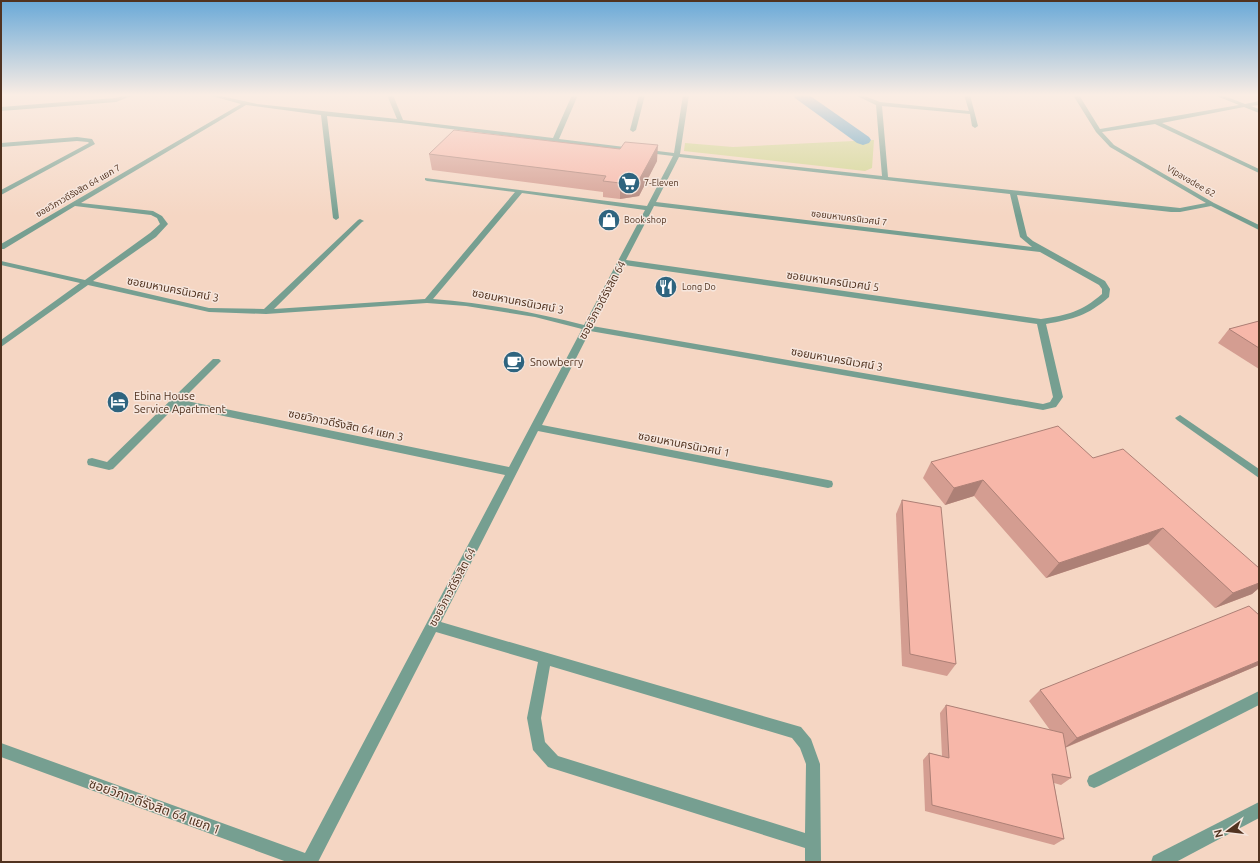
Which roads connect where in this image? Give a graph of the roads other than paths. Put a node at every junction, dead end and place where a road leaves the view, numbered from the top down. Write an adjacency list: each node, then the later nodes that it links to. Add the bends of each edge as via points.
1 (191, 135): 19 (street, ซอยวิภาวดีรังสิต 64 แยก 7)
2 (326, 135): 22 (street)
3 (480, 135): 12 (street)
4 (517, 135): 10 (street)
5 (557, 135): 10 (street)
6 (680, 135): 12 (street, ซอยวิภาวดีรังสิต 64)
7 (882, 135): 14 (street)
8 (1102, 135): 20 (street, Vipavadee 62, via 1112,146)
9 (1184, 135): 13 (street)
10 (555, 140): 12 (street)
11 (1, 146): 17 (street, via 77,139 90,140 92,144)
12 (676, 157): 14 (street); 21 (street, ซอยวิภาวดีรังสิต 64)
13 (1259, 171)
14 (885, 178): 18 (street)
15 (427, 179): 16 (street, ซอยมหานครนิเวศน์ 7)
16 (520, 191): 21 (street, ซอยมหานครนิเวศน์ 7); 30 (street)
17 (1, 193)
18 (1013, 193): 20 (street, via 1171,210); 26 (street, via 1024,237)
19 (74, 204): 25 (street, ซอยวิภาวดีรังสิต 64 แยก 7); 29 (street, via 153,213 160,217 164,224 153,235)
20 (1212, 204): 24 (street, Vipavadee 62)
21 (650, 206): 26 (street, ซอยมหานครนิเวศน์ 7); 27 (street, ซอยวิภาวดีรังสิต 64)
22 (336, 218)
23 (360, 220): 31 (street)
24 (1259, 228)
25 (1, 247)
26 (1043, 251): 32 (street, ซอยมหานครนิเวศน์ 5, via 1102,283 1106,295 1091,308 1067,318)
27 (621, 262): 32 (street, ซอยมหานครนิเวศน์ 5); 33 (street, ซอยวิภาวดีรังสิต 64)
28 (1, 263): 29 (street, ซอยมหานครนิเวศน์ 3)
29 (86, 283): 31 (street, ซอยมหานครนิเวศน์ 3, via 209,310); 34 (street)
30 (427, 301): 31 (street, ซอยมหานครนิเวศน์ 3); 33 (street, ซอยมหานครนิเวศน์ 3, via 466,304 535,315)
31 (266, 312)
32 (1041, 322): 33 (street, ซอยมหานครนิเวศน์ 3, via 1058,397 1053,405 1043,407)
33 (587, 328): 38 (street, ซอยวิภาวดีรังสิต 64)
34 (1, 344)
35 (216, 361): 36 (street)
36 (174, 402): 39 (street, via 109,466); 40 (street, ซอยวิภาวดีรังสิต 64 แยก 3)
37 (1180, 418): 41 (street)
38 (535, 427): 40 (street, ซอยวิภาวดีรังสิต 64); 42 (street, ซอยมหานครนิเวศน์ 1)
39 (92, 462)
40 (512, 472): 43 (street, ซอยวิภาวดีรังสิต 64)
41 (1259, 474)
42 (828, 484)
43 (432, 625): 44 (street); 50 (street, ซอยวิภาวดีรังสิต 64)
44 (545, 658): 49 (street, via 796,732 806,744 813,764); 49 (street, via 534,718 538,745 553,762)
45 (1259, 698): 47 (street)
46 (1, 750): 50 (street, ซอยวิภาวดีรังสิต 64 แยก 1)
47 (1094, 781)
48 (1259, 810): 52 (street)
49 (814, 843): 51 (street)
50 (309, 862)
51 (813, 862)
52 (1159, 862)

